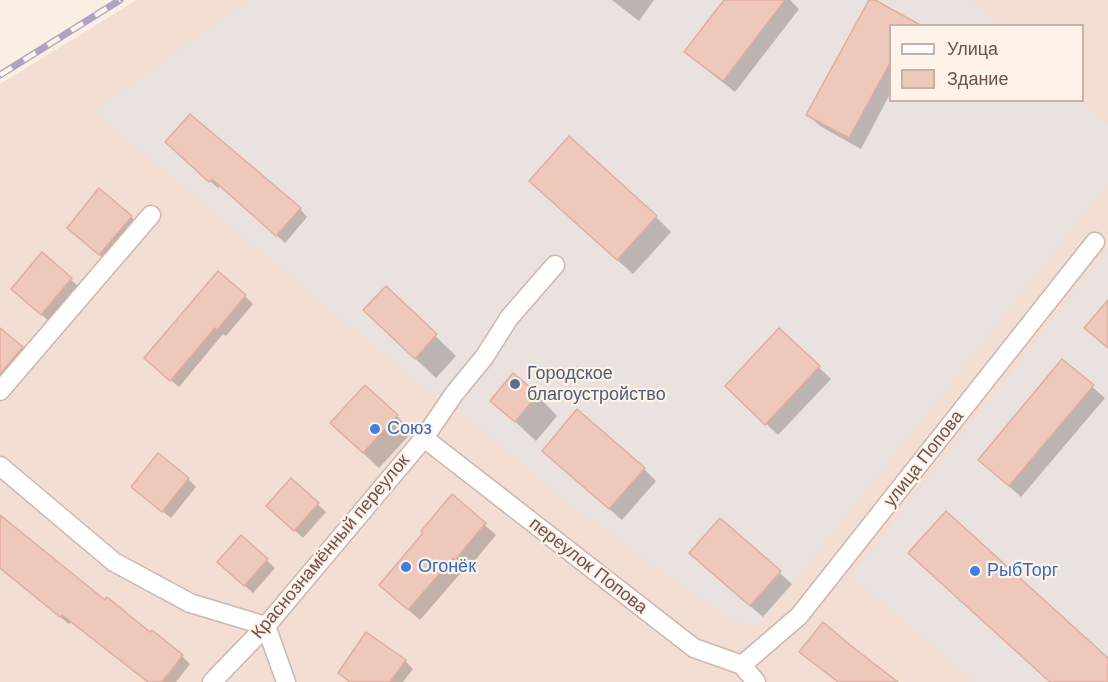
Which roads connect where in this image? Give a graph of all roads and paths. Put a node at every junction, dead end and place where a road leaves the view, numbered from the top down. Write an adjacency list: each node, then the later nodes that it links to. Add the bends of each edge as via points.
1 (151, 215): 4 (street)
2 (1095, 242): 8 (street, улица Попова, via 799,616)
3 (555, 264): 5 (street, Краснознамённый переулок, via 509,318)
4 (0, 391)
5 (424, 438): 7 (street, Краснознамённый переулок); 8 (street, переулок Попова, via 694,648)
6 (0, 466): 7 (street, via 114,562 190,603)
7 (266, 626): 9 (street, Краснознамённый переулок); 10 (street)
8 (742, 665): 11 (street)
9 (212, 682)
10 (286, 682)
11 (756, 682)

